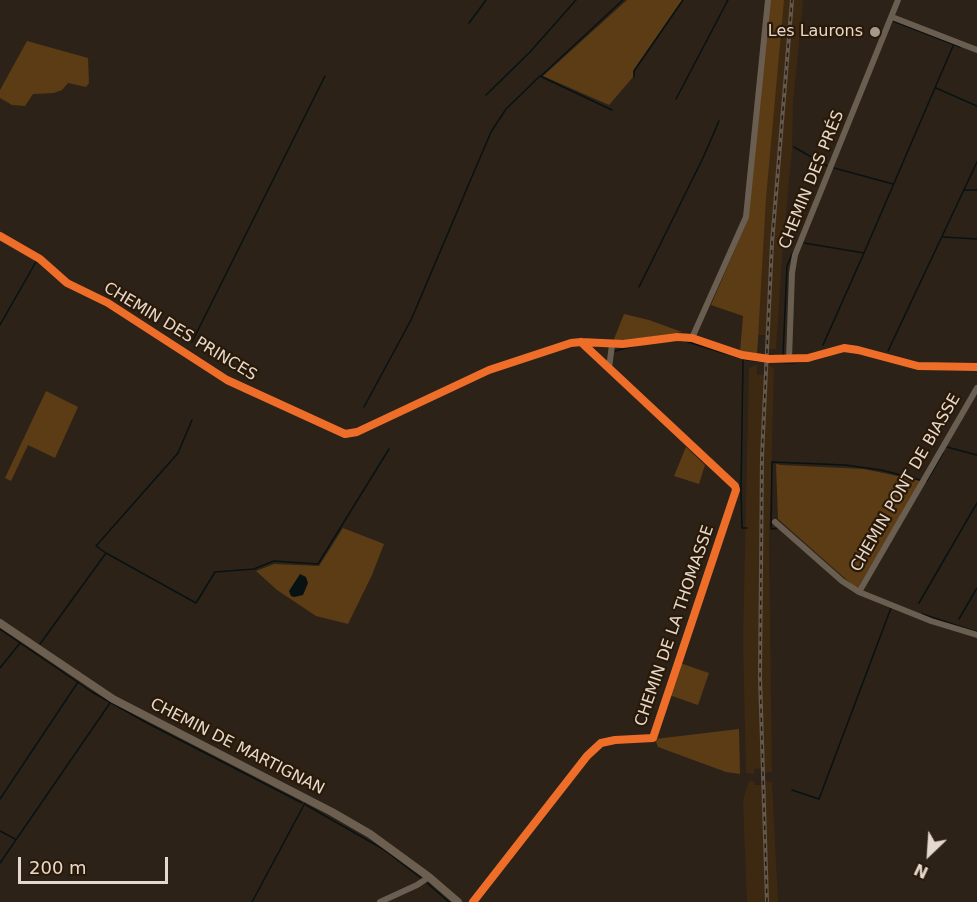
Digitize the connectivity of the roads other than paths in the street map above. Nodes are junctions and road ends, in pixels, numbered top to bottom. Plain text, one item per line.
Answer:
1 (768, 0) edge
2 (898, 0) edge
3 (892, 17) junction
4 (977, 50) edge
5 (0, 236) edge
6 (692, 338) junction
7 (581, 342) junction
8 (612, 345) junction
9 (789, 359) junction
10 (977, 367) edge
11 (609, 368) junction
12 (977, 388) edge
13 (774, 522) dead end
14 (859, 592) junction
15 (0, 623) edge
16 (977, 635) edge
17 (429, 877) junction
18 (380, 902) edge
19 (458, 902) edge
20 (473, 902) edge

1 - 6 street
2 - 3 street, CHEMIN DES PRÉS
3 - 4 street
3 - 9 street, CHEMIN DES PRÉS
5 - 7 street, CHEMIN DES PRINCES
6 - 8 street, CHEMIN DES PRINCES
6 - 9 street, CHEMIN DES PRINCES
7 - 8 street, CHEMIN DES PRINCES
7 - 11 street
8 - 11 street
9 - 10 street, CHEMIN DES PRINCES
11 - 20 street, CHEMIN DE LA THOMASSE
12 - 14 street, CHEMIN PONT DE BIASSE
13 - 14 street
14 - 16 street
15 - 17 main road, CHEMIN DE MARTIGNAN
17 - 18 street
17 - 19 main road, CHEMIN DE MARTIGNAN

